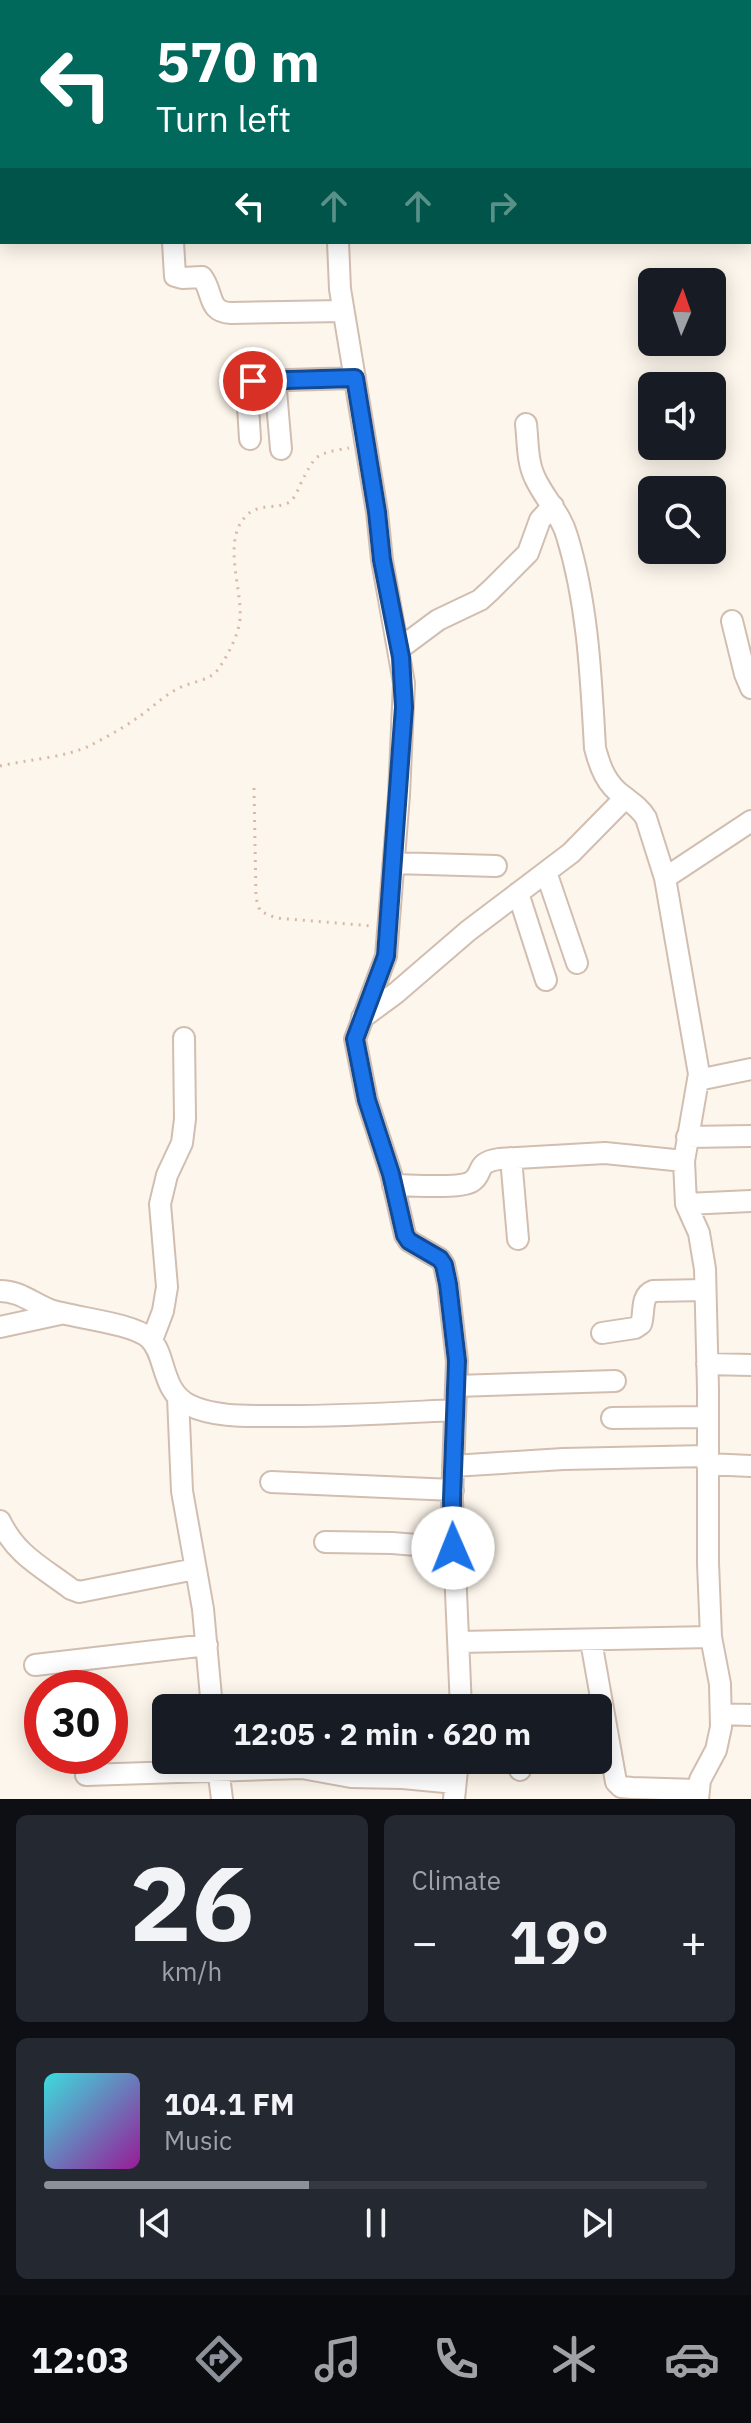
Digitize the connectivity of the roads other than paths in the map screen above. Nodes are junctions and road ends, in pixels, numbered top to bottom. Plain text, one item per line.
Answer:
1 (173, 244) edge
2 (338, 244) edge
3 (343, 311) junction
4 (355, 378) junction
5 (275, 379) junction
6 (526, 424) dead end
7 (250, 439) dead end
8 (281, 449) dead end
9 (553, 506) junction
10 (732, 621) dead end
11 (399, 649) junction
12 (751, 688) edge
13 (625, 798) junction
14 (751, 821) edge
15 (394, 863) junction
16 (496, 866) dead end
17 (546, 872) junction
18 (665, 878) junction
19 (518, 893) junction
20 (577, 963) dead end
21 (546, 980) dead end
22 (362, 1018) junction
23 (184, 1038) dead end
24 (751, 1069) edge
25 (698, 1080) junction
26 (751, 1136) edge
27 (687, 1137) junction
28 (511, 1158) junction
29 (684, 1161) junction
30 (393, 1185) junction
31 (751, 1201) edge
32 (686, 1204) junction
33 (518, 1239) dead end
34 (705, 1290) junction
35 (0, 1291) edge
36 (64, 1313) junction
37 (0, 1327) edge
38 (602, 1333) dead end
39 (152, 1340) junction
40 (707, 1364) junction
41 (751, 1365) edge
42 (615, 1381) dead end
43 (456, 1386) junction
44 (178, 1397) junction
45 (455, 1410) junction
46 (707, 1417) junction
47 (612, 1418) dead end
48 (708, 1460) junction
49 (453, 1466) junction
50 (751, 1466) edge
51 (271, 1482) dead end
52 (453, 1490) junction
53 (0, 1521) edge
54 (325, 1542) dead end
55 (453, 1548) junction
56 (195, 1569) junction
57 (711, 1637) junction
58 (591, 1641) junction
59 (459, 1642) junction
60 (207, 1645) junction
61 (35, 1665) dead end
62 (211, 1694) edge
63 (461, 1694) edge
64 (597, 1694) edge
65 (721, 1714) junction
66 (751, 1715) edge
67 (612, 1768) edge
68 (152, 1770) edge
69 (219, 1774) edge
70 (340, 1774) edge
71 (86, 1775) dead end
72 (371, 1777) junction
73 (454, 1791) edge
74 (698, 1795) edge
75 (222, 1799) edge
76 (372, 1799) edge

1 - 3 street
2 - 3 street
3 - 4 street
4 - 5 street
4 - 11 street
5 - 7 street
5 - 8 street
6 - 9 street
9 - 11 street
9 - 13 street
10 - 12 street
11 - 15 street
13 - 17 street
13 - 18 street
14 - 18 street
15 - 16 street
15 - 22 street
17 - 19 street
17 - 20 street
18 - 25 street
19 - 21 street
19 - 22 street
22 - 30 street
23 - 39 street
24 - 25 street
25 - 27 street
26 - 27 street
27 - 29 street
28 - 29 street
28 - 30 street
28 - 33 street
29 - 32 street
30 - 43 street
31 - 32 street
32 - 34 street
34 - 38 street
34 - 40 street
35 - 36 street
36 - 37 street
36 - 39 street
39 - 44 street
40 - 41 street
40 - 46 street
42 - 43 street
43 - 45 street
44 - 45 street
44 - 56 street
45 - 49 street
46 - 47 street
46 - 48 street
48 - 49 street
48 - 50 street
48 - 57 street
49 - 52 street
51 - 52 street
52 - 55 street
53 - 56 street
54 - 55 street
55 - 59 street
56 - 60 street
57 - 58 street
57 - 65 street
58 - 59 street
58 - 64 street
59 - 63 street
60 - 61 street
60 - 62 street
65 - 66 street
65 - 74 street
67 - 74 street
68 - 71 street
69 - 75 street
70 - 72 street
72 - 73 street
72 - 76 street

